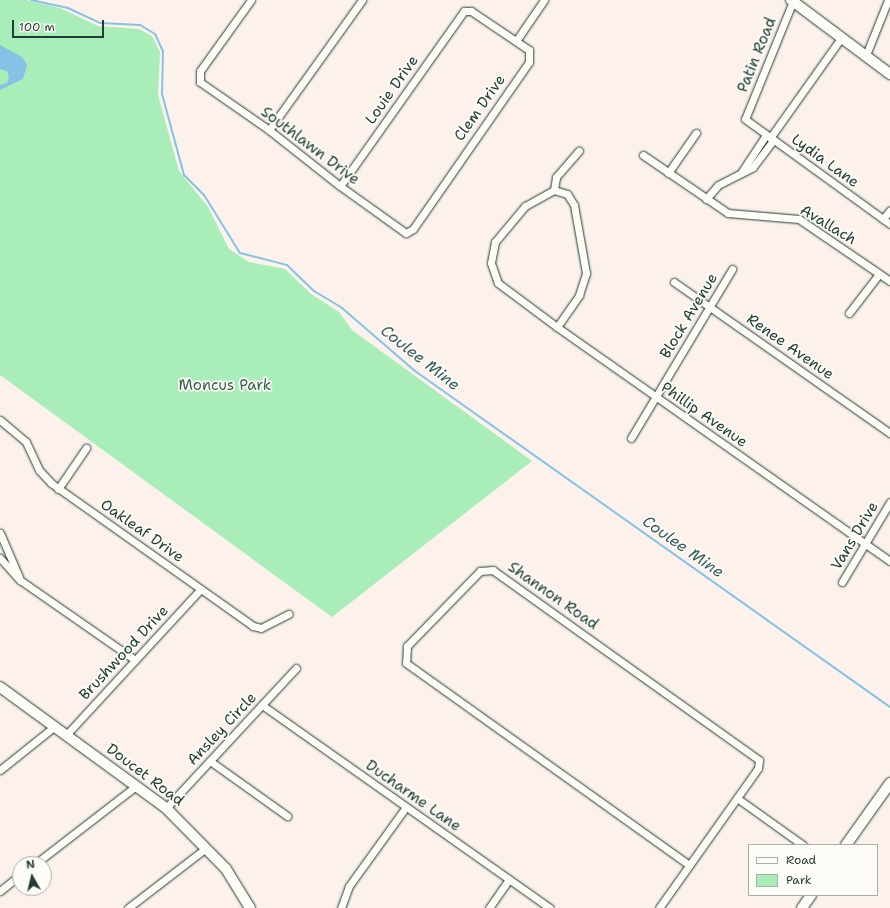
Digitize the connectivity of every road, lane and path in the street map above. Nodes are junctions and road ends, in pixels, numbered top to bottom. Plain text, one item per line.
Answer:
1 (251, 0) edge
2 (362, 0) edge
3 (544, 0) edge
4 (792, 0) edge
5 (888, 0) edge
6 (841, 38) junction
7 (516, 41) junction
8 (866, 55) junction
9 (890, 74) edge
10 (745, 118) joint
11 (269, 130) junction
12 (696, 133) dead end
13 (769, 138) junction
14 (579, 151) dead end
15 (643, 155) dead end
16 (668, 173) junction
17 (340, 186) junction
18 (554, 190) junction
19 (706, 199) junction
20 (890, 210) edge
21 (883, 219) junction
22 (890, 224) edge
23 (408, 232) joint
24 (732, 269) dead end
25 (879, 274) junction
26 (674, 282) dead end
27 (890, 282) edge
28 (710, 306) junction
29 (849, 313) dead end
30 (557, 327) junction
31 (656, 397) junction
32 (0, 420) edge
33 (890, 433) edge
34 (631, 438) dead end
35 (86, 448) dead end
36 (58, 489) junction
37 (890, 502) edge
38 (0, 533) edge
39 (865, 544) junction
40 (0, 558) edge
41 (890, 561) edge
42 (20, 580) junction
43 (842, 582) dead end
44 (201, 589) junction
45 (289, 614) dead end
46 (136, 660) junction
47 (296, 668) dead end
48 (0, 687) edge
49 (262, 705) junction
50 (55, 726) junction
51 (67, 734) junction
52 (210, 761) junction
53 (0, 770) edge
54 (890, 783) edge
55 (136, 786) junction
56 (737, 798) junction
57 (406, 807) junction
58 (166, 808) junction
59 (287, 816) dead end
60 (802, 844) edge
61 (847, 844) edge
62 (206, 848) junction
63 (45, 856) edge
64 (689, 865) junction
65 (509, 879) junction
66 (12, 881) edge
67 (0, 891) edge
68 (810, 896) edge
69 (128, 908) edge
70 (250, 908) edge
71 (341, 908) edge
72 (488, 908) edge
73 (550, 908) edge
74 (659, 908) edge
75 (802, 908) edge

1 - 11 street, Southlawn Drive
2 - 11 street
3 - 7 street
4 - 6 street
4 - 10 street, Patin Road
5 - 8 street
6 - 8 street
6 - 13 street
7 - 17 street, Louie Drive
7 - 23 street, Clem Drive
8 - 9 street
10 - 13 street, Lydia Lane
11 - 17 street, Southlawn Drive
12 - 16 street
13 - 19 street
13 - 21 street, Lydia Lane
14 - 18 street
15 - 16 street, Avallach
16 - 19 street, Avallach
17 - 23 street, Southlawn Drive
18 - 30 street
18 - 30 street, Phillip Avenue
19 - 25 street, Avallach
20 - 21 street
21 - 22 street, Lydia Lane
24 - 28 street, Block Avenue
25 - 27 street, Avallach
25 - 29 street
26 - 28 street, Renee Avenue
28 - 31 street, Block Avenue
28 - 33 street, Renee Avenue
30 - 31 street, Phillip Avenue
31 - 34 street, Block Avenue
31 - 39 street, Phillip Avenue
32 - 36 street, Oakleaf Drive
35 - 36 street
36 - 44 street, Oakleaf Drive
37 - 39 street, Vans Drive
38 - 42 street
39 - 41 street, Phillip Avenue
39 - 43 street, Vans Drive
40 - 42 street
42 - 46 street
44 - 45 street, Oakleaf Drive
44 - 46 street, Brushwood Drive
46 - 51 street, Brushwood Drive
47 - 49 street, Ansley Circle
48 - 50 street, Doucet Road
49 - 52 street, Ansley Circle
49 - 57 street, Ducharme Lane
50 - 51 street, Doucet Road
50 - 53 street
51 - 55 street, Doucet Road
52 - 58 street, Ansley Circle
52 - 59 street
54 - 61 street
55 - 58 street, Doucet Road
55 - 63 street
56 - 60 street
56 - 64 street, Shannon Road
56 - 64 street, Shannon Road
57 - 65 street, Ducharme Lane
57 - 71 street
58 - 62 street, Doucet Road
62 - 69 street
62 - 70 street, Doucet Road
64 - 74 street, Shannon Road
65 - 72 street
65 - 73 street, Ducharme Lane
66 - 67 street
68 - 75 street

